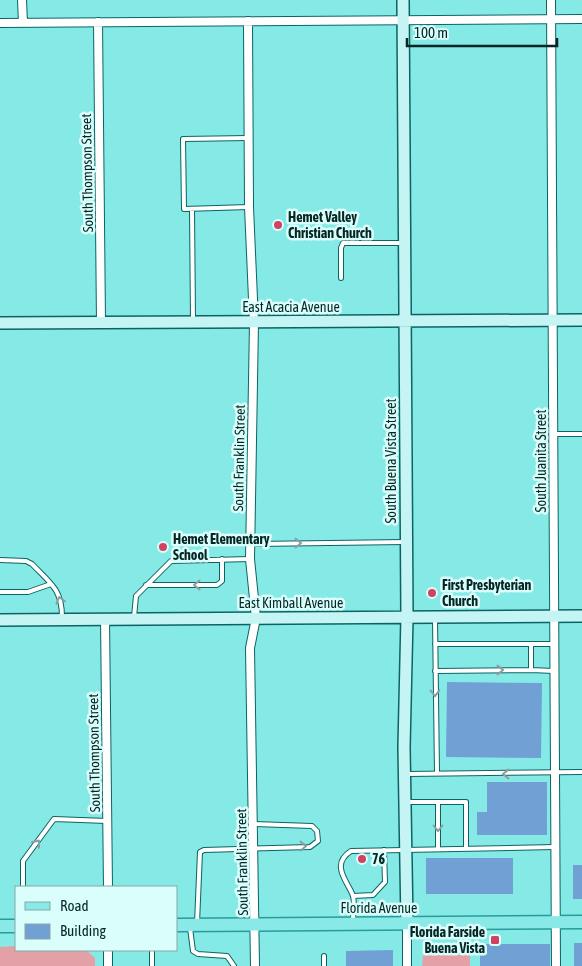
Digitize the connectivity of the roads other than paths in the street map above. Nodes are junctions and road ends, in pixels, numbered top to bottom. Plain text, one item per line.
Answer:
1 (22, 0) edge
2 (403, 0) edge
3 (551, 0) edge
4 (551, 19) junction
5 (582, 19) edge
6 (403, 20) junction
7 (248, 21) junction
8 (98, 22) junction
9 (0, 23) edge
10 (23, 23) junction
11 (249, 138) junction
12 (249, 207) junction
13 (192, 209) junction
14 (404, 243) junction
15 (341, 278) dead end
16 (553, 320) junction
17 (582, 320) edge
18 (405, 321) junction
19 (193, 322) junction
20 (254, 322) junction
21 (0, 323) edge
22 (101, 323) junction
23 (553, 434) junction
24 (582, 434) edge
25 (406, 542) junction
26 (250, 544) junction
27 (222, 559) junction
28 (250, 559) junction
29 (0, 560) edge
30 (51, 584) junction
31 (146, 585) junction
32 (0, 592) edge
33 (554, 616) junction
34 (582, 616) edge
35 (407, 617) junction
36 (436, 617) junction
37 (256, 618) junction
38 (62, 619) junction
39 (105, 619) junction
40 (134, 619) junction
41 (0, 620) edge
42 (435, 644) junction
43 (531, 644) junction
44 (554, 644) junction
45 (531, 670) junction
46 (435, 671) junction
47 (554, 671) junction
48 (582, 772) edge
49 (437, 773) junction
50 (405, 774) junction
51 (555, 774) junction
52 (405, 802) junction
53 (438, 802) junction
54 (107, 821) junction
55 (253, 824) junction
56 (254, 847) junction
57 (555, 847) junction
58 (466, 848) junction
59 (406, 849) junction
60 (438, 849) junction
61 (384, 850) junction
62 (23, 886) edge
63 (108, 886) edge
64 (353, 896) junction
65 (556, 922) junction
66 (582, 922) edge
67 (353, 923) junction
68 (407, 923) junction
69 (193, 924) junction
70 (255, 924) junction
71 (178, 925) edge
72 (0, 926) edge
73 (15, 926) edge
74 (108, 951) edge
75 (152, 951) edge
76 (324, 956) dead end
77 (108, 966) edge
78 (152, 966) edge
79 (234, 966) edge
80 (255, 966) edge
81 (324, 966) edge
82 (407, 966) edge
83 (556, 966) edge

1 - 10 street
2 - 6 street, South Buena Vista Street
3 - 4 street, South Juanita Street
4 - 5 street
4 - 6 street
4 - 16 street, South Juanita Street
6 - 7 street
6 - 14 street, South Buena Vista Street
7 - 8 street
7 - 11 street, South Franklin Street
8 - 10 street
8 - 22 street, South Thompson Street
9 - 10 street
11 - 12 street, South Franklin Street
11 - 13 lane
12 - 13 lane
12 - 20 street, South Franklin Street
13 - 19 lane
14 - 15 lane
14 - 18 street, South Buena Vista Street
16 - 17 street, East Acacia Avenue
16 - 18 street, East Acacia Avenue
16 - 23 street, South Juanita Street
18 - 20 street, East Acacia Avenue
18 - 25 street, South Buena Vista Street
19 - 20 street, East Acacia Avenue
19 - 22 street, East Acacia Avenue
20 - 26 street, South Franklin Street
21 - 22 street, East Acacia Avenue
23 - 24 lane
23 - 33 street, South Juanita Street
26 -> 25 lane
25 - 35 street, South Buena Vista Street
26 - 28 street, South Franklin Street
27 - 28 lane
27 - 31 lane
27 -> 31 lane
28 - 37 street, South Franklin Street
29 - 30 lane
30 - 32 lane
38 -> 30 lane
31 - 40 lane
33 - 34 street, East Kimball Avenue
33 - 36 street, East Kimball Avenue
33 - 44 street, South Juanita Street
35 - 36 street, East Kimball Avenue
35 - 37 street, East Kimball Avenue
35 - 50 street, South Buena Vista Street
36 - 42 lane
37 - 40 street, East Kimball Avenue
37 - 55 street, South Franklin Street
38 - 39 street, East Kimball Avenue
38 - 41 street, East Kimball Avenue
39 - 40 street, East Kimball Avenue
39 - 54 street, South Thompson Street
42 - 43 lane
42 - 46 lane
43 - 44 lane
43 - 45 lane
44 - 47 street, South Juanita Street
46 -> 45 lane
45 - 47 lane
46 -> 49 lane
47 - 51 street, South Juanita Street
48 - 51 lane
49 - 50 lane
51 -> 49 lane
50 - 52 street, South Buena Vista Street
51 - 57 street, South Juanita Street
52 - 53 lane
52 - 59 street, South Buena Vista Street
53 - 58 lane
53 -> 60 lane
62 -> 54 lane
54 - 63 street, South Thompson Street
55 - 56 street, South Franklin Street
56 -> 55 lane
56 - 69 lane
56 - 70 street, South Franklin Street
57 - 58 lane
57 - 65 street, South Juanita Street
58 - 60 lane
59 - 60 lane
59 - 61 lane
59 - 68 street, South Buena Vista Street
61 - 64 lane
61 - 64 lane
64 - 67 lane
65 - 66 main road, Florida Avenue
65 - 68 main road, Florida Avenue
65 - 83 street, South Juanita Street
67 - 68 main road, Florida Avenue
67 - 70 main road, Florida Avenue
68 - 82 street
69 - 70 main road, Florida Avenue
69 - 71 main road, Florida Avenue
69 - 79 lane
70 - 80 street, South Franklin Street
72 - 73 main road
74 - 77 street
75 - 78 lane
76 - 81 lane

